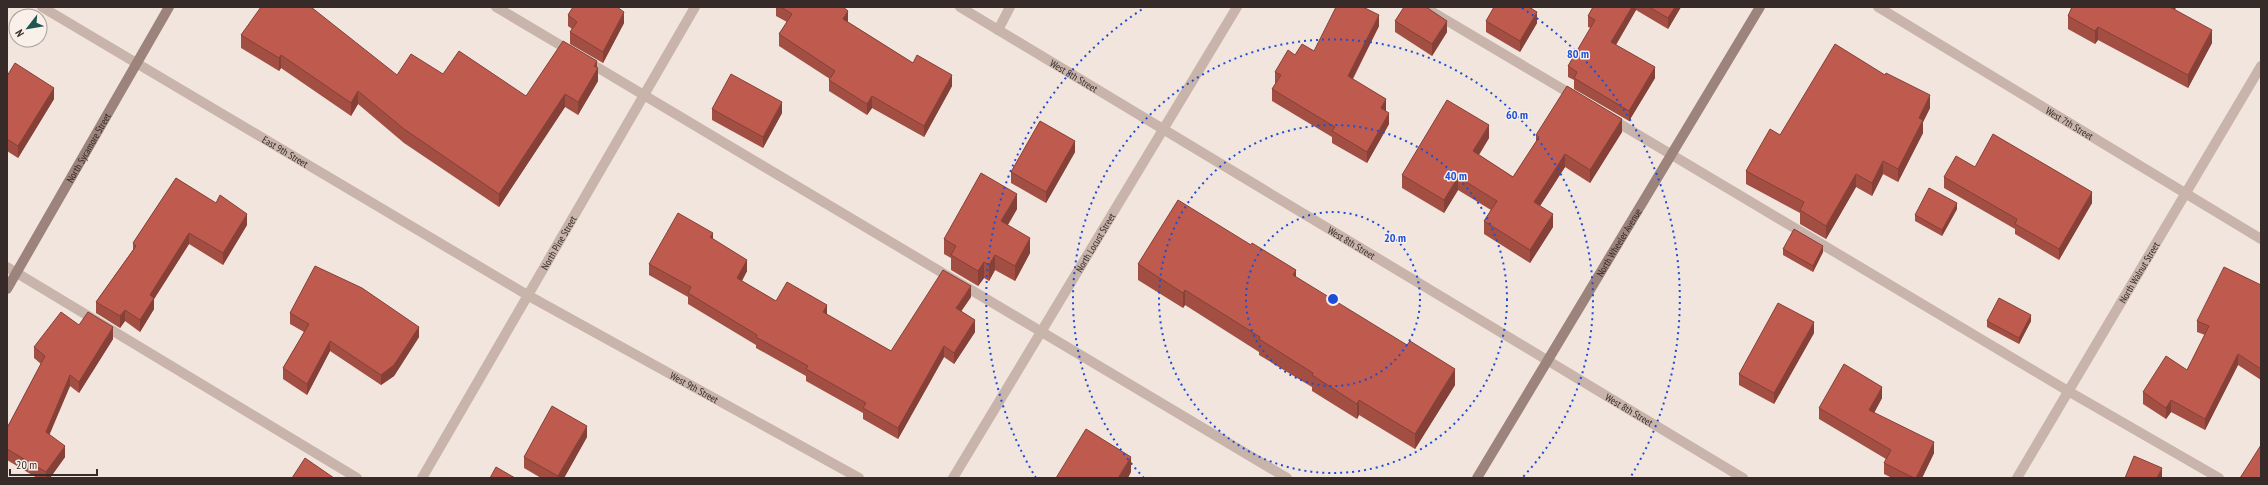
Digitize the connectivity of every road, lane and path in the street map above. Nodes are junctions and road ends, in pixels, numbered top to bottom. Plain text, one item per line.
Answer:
1 (42, 7) edge
2 (169, 7) edge
3 (496, 7) edge
4 (695, 7) edge
5 (960, 7) edge
6 (1010, 7) edge
7 (1237, 7) edge
8 (1424, 7) edge
9 (1760, 7) edge
10 (1878, 7) edge
11 (998, 30) junction
12 (137, 62) junction
13 (2261, 66) edge
14 (644, 95) junction
15 (1582, 101) edge
16 (1602, 113) edge
17 (1163, 129) junction
18 (1671, 154) junction
19 (2185, 195) junction
20 (2261, 239) edge
21 (7, 267) edge
22 (16, 272) junction
23 (7, 289) edge
24 (529, 296) junction
25 (1040, 331) junction
26 (1546, 360) junction
27 (2068, 391) junction
28 (357, 478) edge
29 (422, 478) edge
30 (859, 478) edge
31 (953, 478) edge
32 (1287, 478) edge
33 (1477, 478) edge
34 (1743, 478) edge
35 (2017, 478) edge
36 (2219, 478) edge

1 - 12 street, East 9th Street
2 - 12 street, North Sycamore Street
3 - 14 street
4 - 14 street, North Pine Street
5 - 11 street, West 8th Street
6 - 11 street
7 - 17 street, North Locust Street
8 - 15 street
9 - 18 street, North Wheeler Avenue
10 - 19 street, West 7th Street
11 - 17 street, West 8th Street
12 - 22 street, North Sycamore Street
12 - 24 street, East 9th Street
13 - 19 street, North Walnut Street
14 - 24 street, North Pine Street
14 - 25 street
16 - 18 street
17 - 25 street, North Locust Street
17 - 26 street, West 8th Street
18 - 26 street, North Wheeler Avenue
18 - 27 street
19 - 20 street, West 7th Street
19 - 27 street, North Walnut Street
21 - 22 street
22 - 23 street, North Sycamore Street
22 - 28 street
24 - 29 street, North Pine Street
24 - 30 street, West 9th Street
25 - 31 street, North Locust Street
25 - 32 street
26 - 33 street, North Wheeler Avenue
26 - 34 street, West 8th Street
27 - 35 street, North Walnut Street
27 - 36 street

